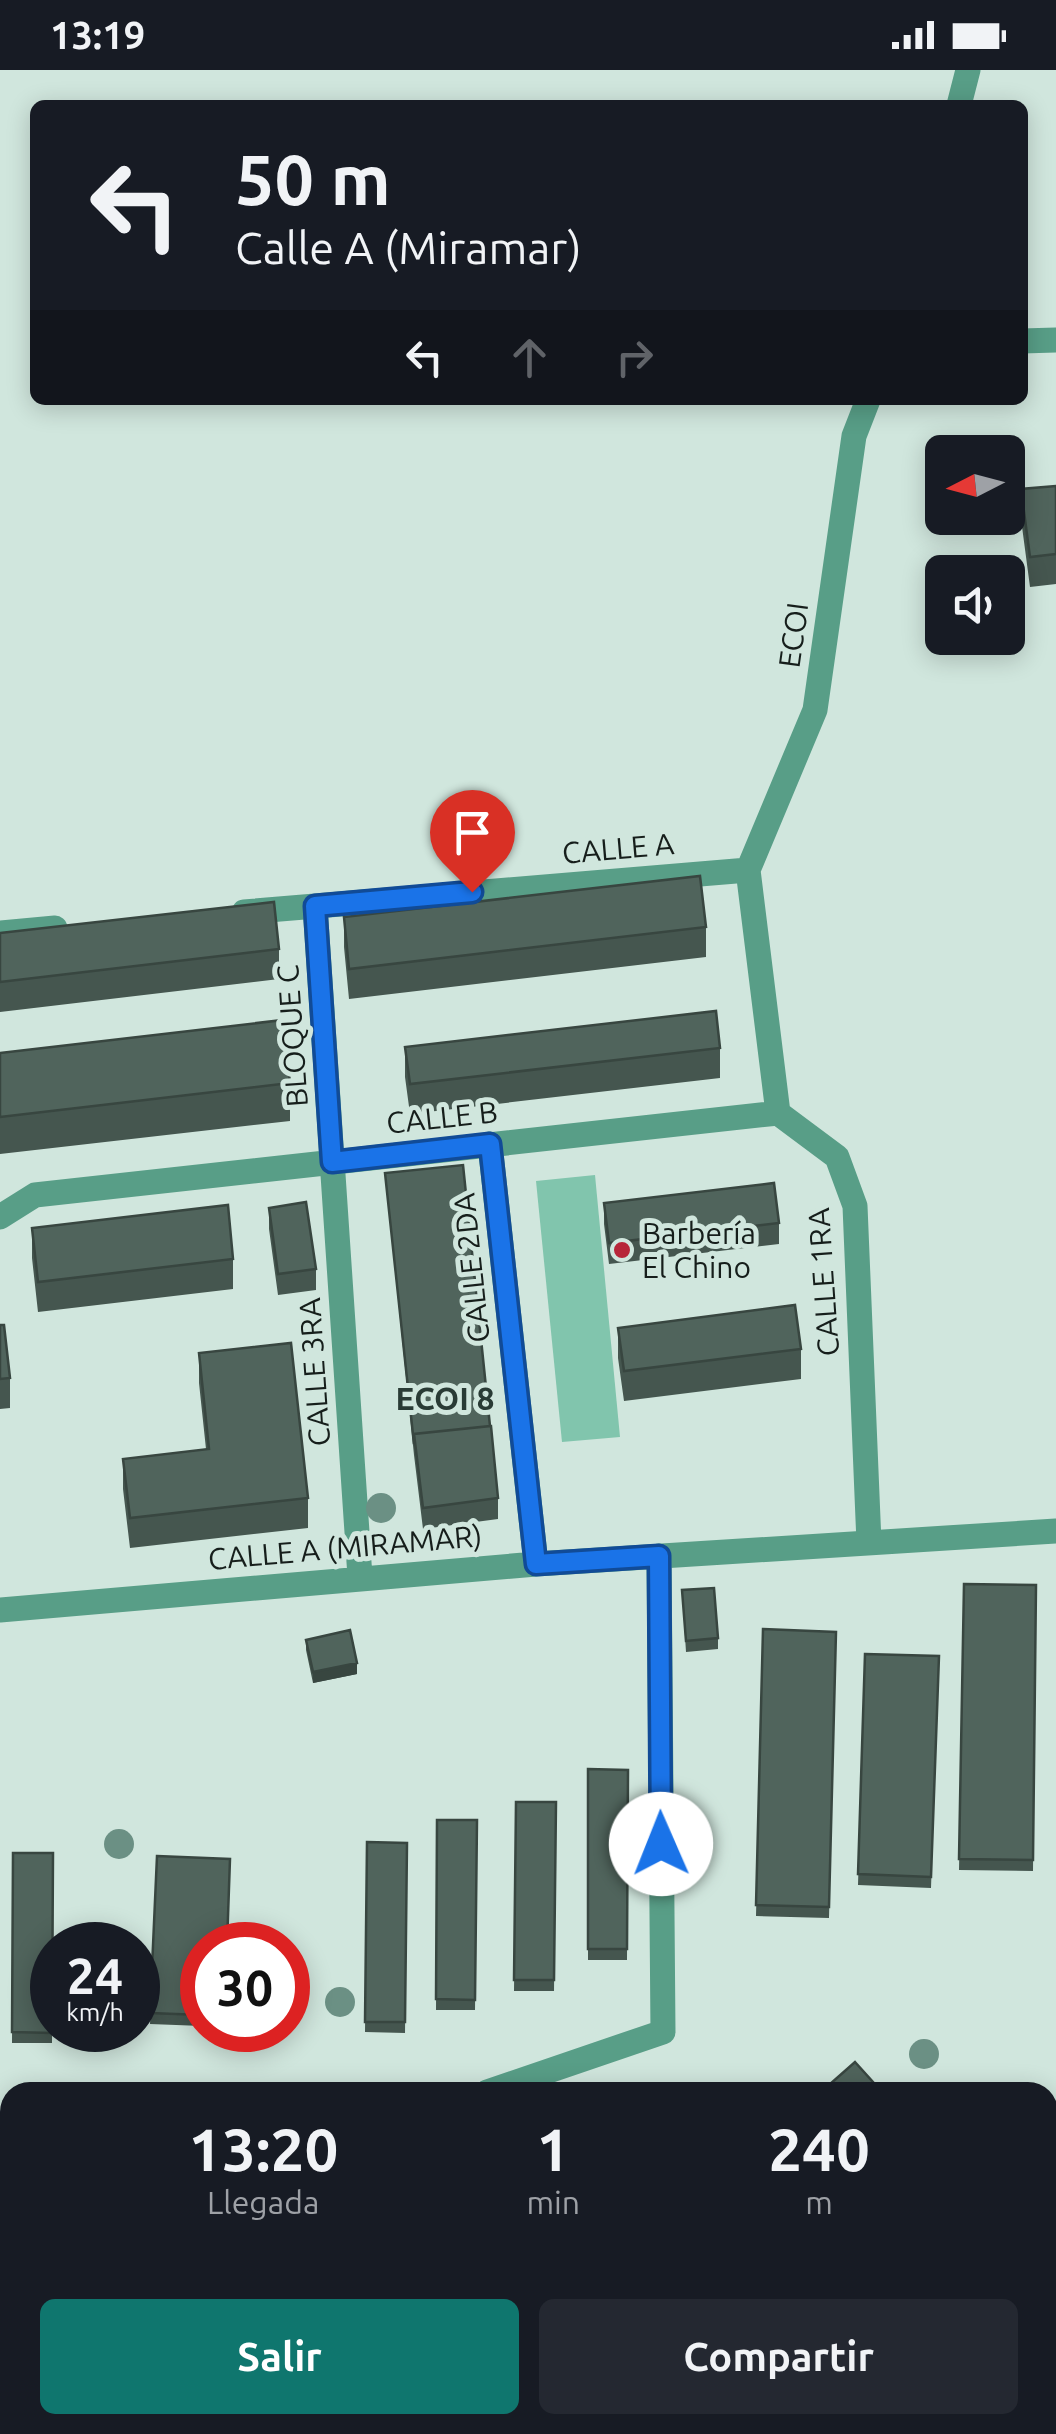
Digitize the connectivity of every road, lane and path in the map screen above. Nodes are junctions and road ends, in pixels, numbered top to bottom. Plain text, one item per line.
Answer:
1 (968, 70) edge
2 (960, 100) edge
3 (1028, 340) edge
4 (1056, 340) edge
5 (866, 405) edge
6 (748, 870) junction
7 (315, 906) junction
8 (217, 914) edge
9 (79, 926) edge
10 (0, 933) edge
11 (778, 1114) junction
12 (490, 1144) junction
13 (332, 1162) junction
14 (0, 1217) edge
15 (1056, 1530) edge
16 (869, 1543) junction
17 (659, 1556) junction
18 (536, 1564) junction
19 (360, 1578) junction
20 (0, 1610) edge
21 (516, 2082) edge

1 - 2 street
3 - 4 street
5 - 6 street, ECOI
6 - 7 street, CALLE A
6 - 11 street
7 - 8 street, CALLE A
7 - 13 street, BLOQUE C
9 - 10 street
11 - 12 street, CALLE B
11 - 16 street, CALLE 1RA
12 - 13 street, CALLE B
12 - 18 street, CALLE 2DA
13 - 14 street, CALLE B
13 - 19 street, CALLE 3RA
15 - 16 street, CALLE A (MIRAMAR)
16 - 17 street, CALLE A (MIRAMAR)
17 - 18 street, CALLE A (MIRAMAR)
17 - 21 street
18 - 19 street, CALLE A (MIRAMAR)
19 - 20 street, CALLE A (MIRAMAR)

